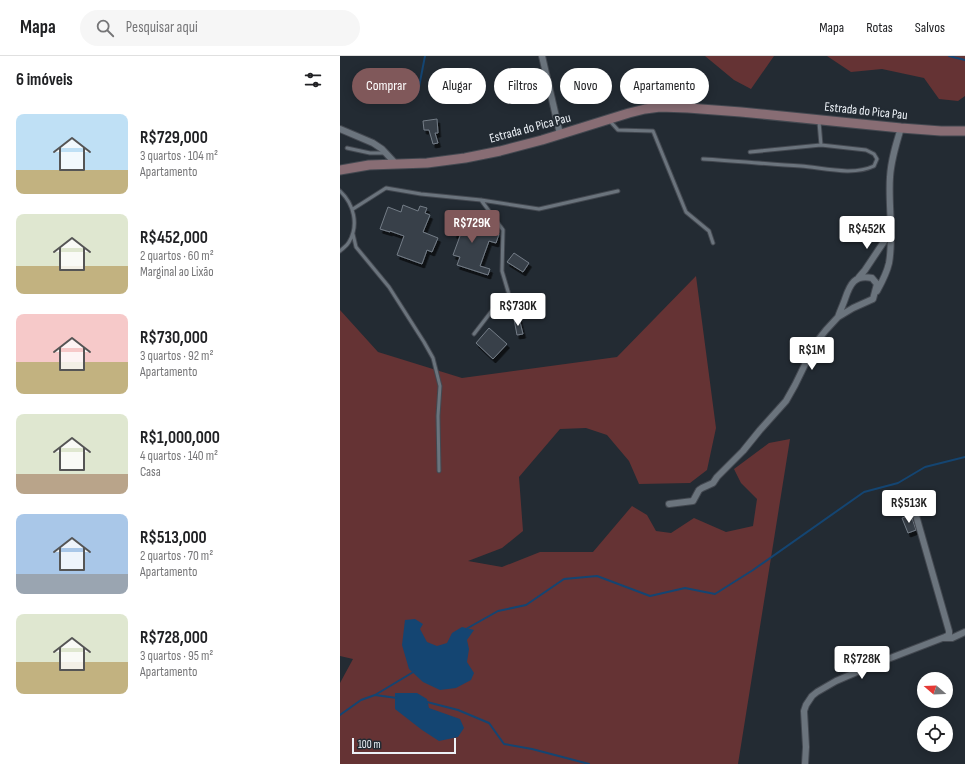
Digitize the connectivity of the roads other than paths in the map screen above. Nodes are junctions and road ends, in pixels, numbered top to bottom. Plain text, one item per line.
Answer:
1 (542, 56) edge
2 (608, 119) junction
3 (819, 120) junction
4 (901, 128) junction
5 (340, 129) edge
6 (965, 131) edge
7 (560, 134) junction
8 (821, 145) junction
9 (347, 148) dead end
10 (750, 152) dead end
11 (386, 153) junction
12 (703, 159) dead end
13 (396, 164) junction
14 (340, 170) edge
15 (340, 191) edge
16 (618, 191) dead end
17 (481, 200) junction
18 (353, 209) junction
19 (891, 231) junction
20 (353, 234) junction
21 (713, 243) dead end
22 (340, 251) edge
23 (858, 279) junction
24 (873, 299) junction
25 (511, 302) junction
26 (515, 315) dead end
27 (838, 317) junction
28 (474, 334) dead end
29 (439, 471) dead end
30 (669, 504) dead end
31 (914, 512) dead end
32 (965, 632) edge
33 (943, 638) junction
34 (805, 764) edge

1 - 7 street
2 - 3 main road, Estrada do Pica Pau
2 - 7 main road, Estrada do Pica Pau
2 - 21 lane
3 - 4 main road, Estrada do Pica Pau
3 - 8 lane
4 - 6 main road, Estrada do Pica Pau
4 - 19 street
5 - 11 street
7 - 13 main road, Estrada do Pica Pau
8 - 10 lane
8 - 12 lane
9 - 11 lane
11 - 13 street
13 - 14 main road, Estrada do Pica Pau
15 - 18 lane
16 - 17 lane
17 - 18 lane
17 - 25 lane
18 - 20 lane
19 - 23 street
19 - 24 street
20 - 22 lane
20 - 29 lane
23 - 24 street
23 - 27 street
24 - 27 street
25 - 26 lane
25 - 28 lane
27 - 30 street
31 - 33 street
32 - 33 street
33 - 34 street

